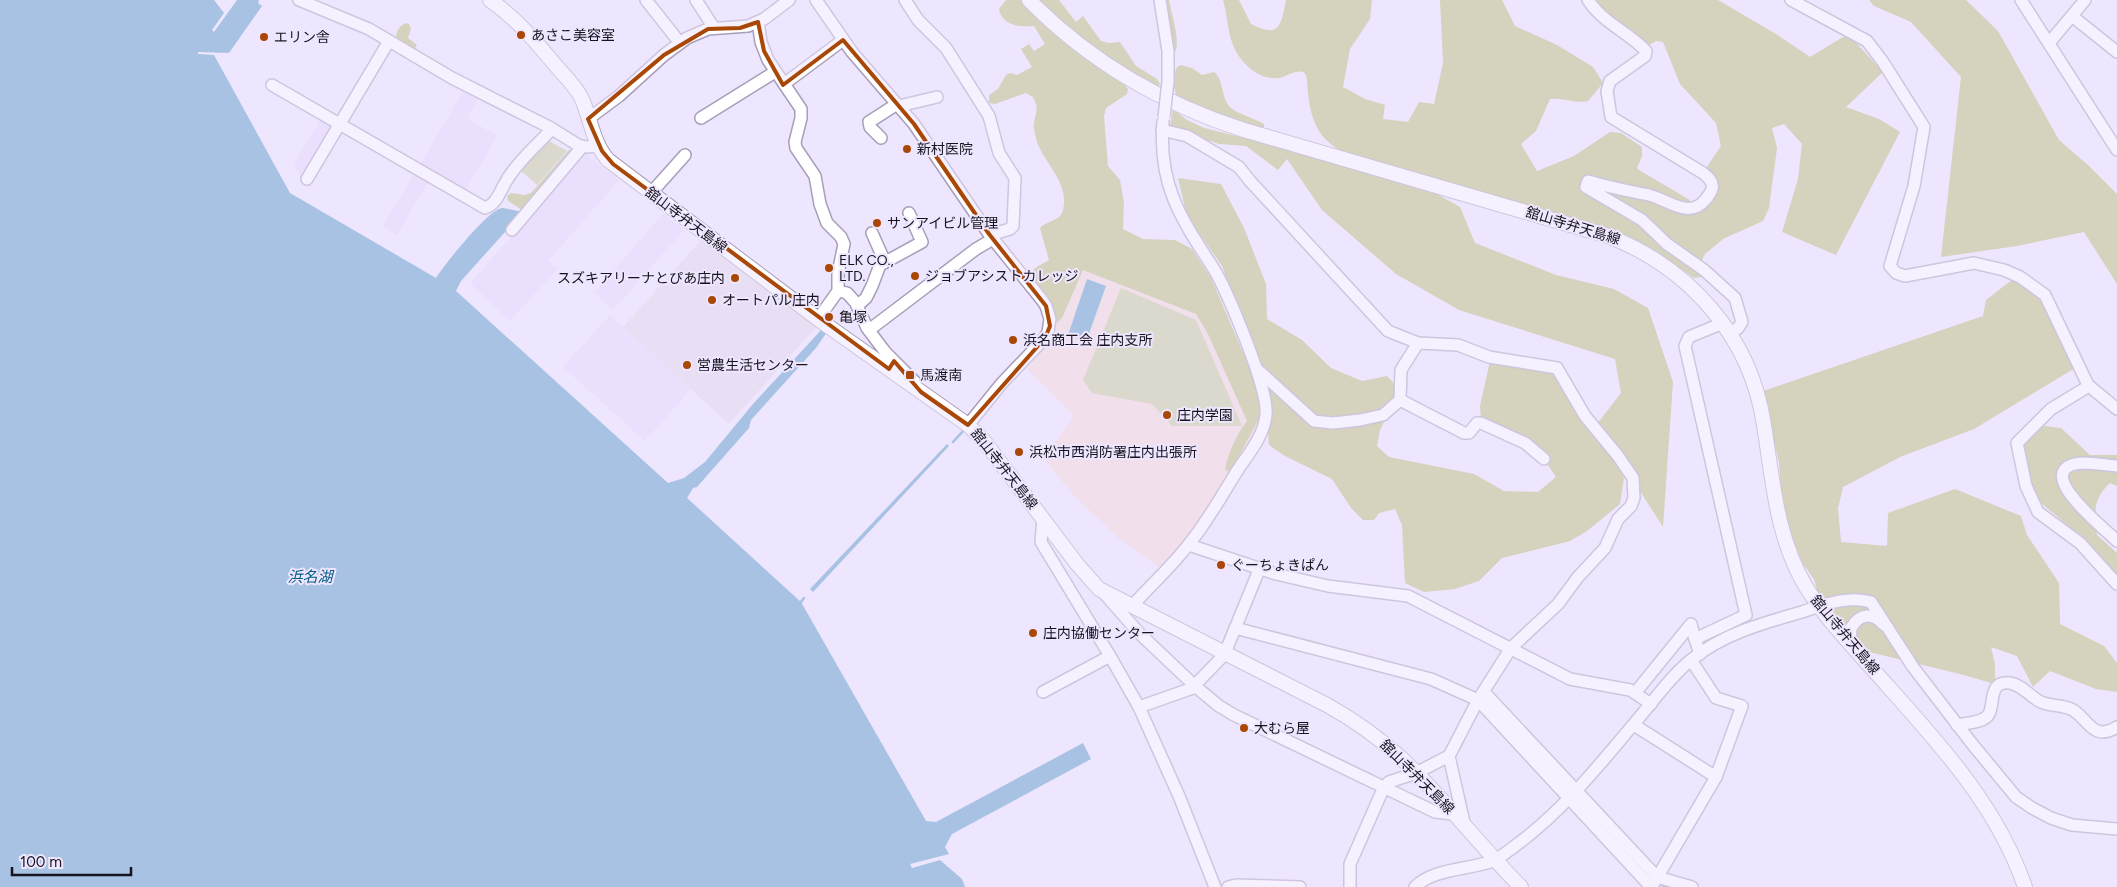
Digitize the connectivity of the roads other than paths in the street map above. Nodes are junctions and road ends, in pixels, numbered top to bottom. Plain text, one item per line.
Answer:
1 (299, 0) edge
2 (490, 0) edge
3 (646, 0) edge
4 (696, 0) edge
5 (789, 0) edge
6 (816, 0) edge
7 (905, 0) edge
8 (1029, 0) edge
9 (1160, 0) edge
10 (1588, 0) edge
11 (1790, 0) edge
12 (2021, 0) edge
13 (2085, 0) edge
14 (2072, 16) junction
15 (758, 22) junction
16 (714, 28) junction
17 (843, 40) junction
18 (389, 41) junction
19 (680, 43) junction
20 (2049, 43) junction
21 (2117, 52) edge
22 (775, 72) junction
23 (784, 84) junction
24 (272, 85) dead end
25 (937, 97) dead end
26 (898, 105) junction
27 (701, 118) dead end
28 (588, 119) junction
29 (340, 125) junction
30 (552, 129) junction
31 (1162, 130) junction
32 (880, 138) dead end
33 (599, 146) junction
34 (582, 147) junction
35 (2117, 150) edge
36 (685, 155) dead end
37 (307, 179) dead end
38 (651, 194) junction
39 (909, 213) dead end
40 (512, 230) dead end
41 (872, 233) dead end
42 (991, 237) junction
43 (885, 262) junction
44 (838, 291) junction
45 (858, 306) junction
46 (818, 319) junction
47 (1726, 328) junction
48 (869, 330) junction
49 (1418, 343) junction
50 (891, 365) junction
51 (1256, 369) junction
52 (2089, 386) junction
53 (1400, 400) junction
54 (2117, 409) edge
55 (968, 425) junction
56 (1544, 459) dead end
57 (2117, 466) edge
58 (1043, 519) junction
59 (2117, 541) edge
60 (1189, 545) junction
61 (1259, 570) junction
62 (2117, 584) edge
63 (1099, 589) junction
64 (1132, 606) junction
65 (1819, 606) junction
66 (1235, 628) junction
67 (1895, 638) junction
68 (1695, 639) junction
69 (1850, 643) junction
70 (1511, 648) junction
71 (1225, 653) junction
72 (1110, 656) junction
73 (1695, 657) junction
74 (1195, 686) junction
75 (1043, 692) dead end
76 (1635, 693) junction
77 (1481, 696) junction
78 (1651, 704) junction
79 (1139, 707) junction
80 (1634, 725) junction
81 (1957, 725) junction
82 (2117, 727) edge
83 (1449, 756) junction
84 (1416, 773) junction
85 (1716, 777) junction
86 (1384, 787) junction
87 (1573, 795) junction
88 (1453, 814) junction
89 (1466, 828) junction
90 (2117, 829) edge
91 (1495, 860) junction
92 (1653, 884) edge
93 (1215, 887) edge
94 (1228, 887) edge
95 (1300, 887) edge
96 (1350, 887) edge
97 (1415, 887) edge
98 (1521, 887) edge
99 (1692, 887) edge
100 (2025, 887) edge

1 - 18 street
2 - 28 main road, 舘山寺弁天島線
3 - 19 street
4 - 16 street
5 - 15 street
6 - 17 street
7 - 42 street
8 - 47 main road, 舘山寺弁天島線
9 - 31 street, bridge
10 - 47 street
11 - 52 street
12 - 20 street
13 - 14 street
14 - 20 street
14 - 21 street
15 - 16 street
15 - 22 street
16 - 19 street
17 - 23 street
17 - 26 street
18 - 29 street
18 - 30 street
19 - 28 street
20 - 35 street
22 - 23 street
22 - 27 street
23 - 44 street
24 - 29 street
25 - 26 street
26 - 32 street
26 - 42 street
28 - 33 main road, 舘山寺弁天島線
29 - 30 street
29 - 37 street
30 - 34 street
31 - 49 street
31 - 51 street
33 - 34 street
33 - 38 main road, 舘山寺弁天島線
34 - 40 street
36 - 38 street
38 - 46 main road, 舘山寺弁天島線
39 - 43 street
41 - 43 street
42 - 48 street
42 - 55 street
43 - 45 street
44 - 45 street
44 - 46 street
45 - 48 street
46 - 50 main road, 舘山寺弁天島線
47 - 65 main road, 舘山寺弁天島線
47 - 68 street
48 - 50 street
49 - 53 street
49 - 70 street
50 - 55 main road, 舘山寺弁天島線
51 - 53 street
51 - 60 street
52 - 54 street
52 - 62 street
53 - 56 street
55 - 58 main road, 舘山寺弁天島線
57 - 59 street
58 - 63 main road, 舘山寺弁天島線
58 - 72 street
60 - 61 street
60 - 64 street
61 - 66 street
61 - 70 street
63 - 64 main road, 舘山寺弁天島線
63 - 74 street
64 - 71 main road, 舘山寺弁天島線
65 - 67 street
65 - 69 main road, 舘山寺弁天島線
65 - 73 street
66 - 71 street
66 - 77 street
67 - 69 street
67 - 81 street
68 - 73 street
68 - 76 street
69 - 100 main road, 舘山寺弁天島線
70 - 76 street
70 - 77 street
71 - 74 street
71 - 84 main road, 舘山寺弁天島線
72 - 75 street
72 - 79 street
73 - 78 street
73 - 85 street
74 - 79 street
74 - 86 street
76 - 78 street
77 - 83 street
77 - 87 street
78 - 80 street
79 - 93 street
80 - 85 street
80 - 87 street
81 - 82 street
81 - 90 street
83 - 84 street
83 - 89 street
84 - 86 street
84 - 88 main road, 舘山寺弁天島線
85 - 92 street
86 - 88 street
86 - 96 street
87 - 91 street
87 - 92 street
88 - 89 main road, 舘山寺弁天島線
89 - 91 main road, 舘山寺弁天島線
91 - 97 street
91 - 98 main road, 舘山寺弁天島線
92 - 99 street
94 - 95 street

